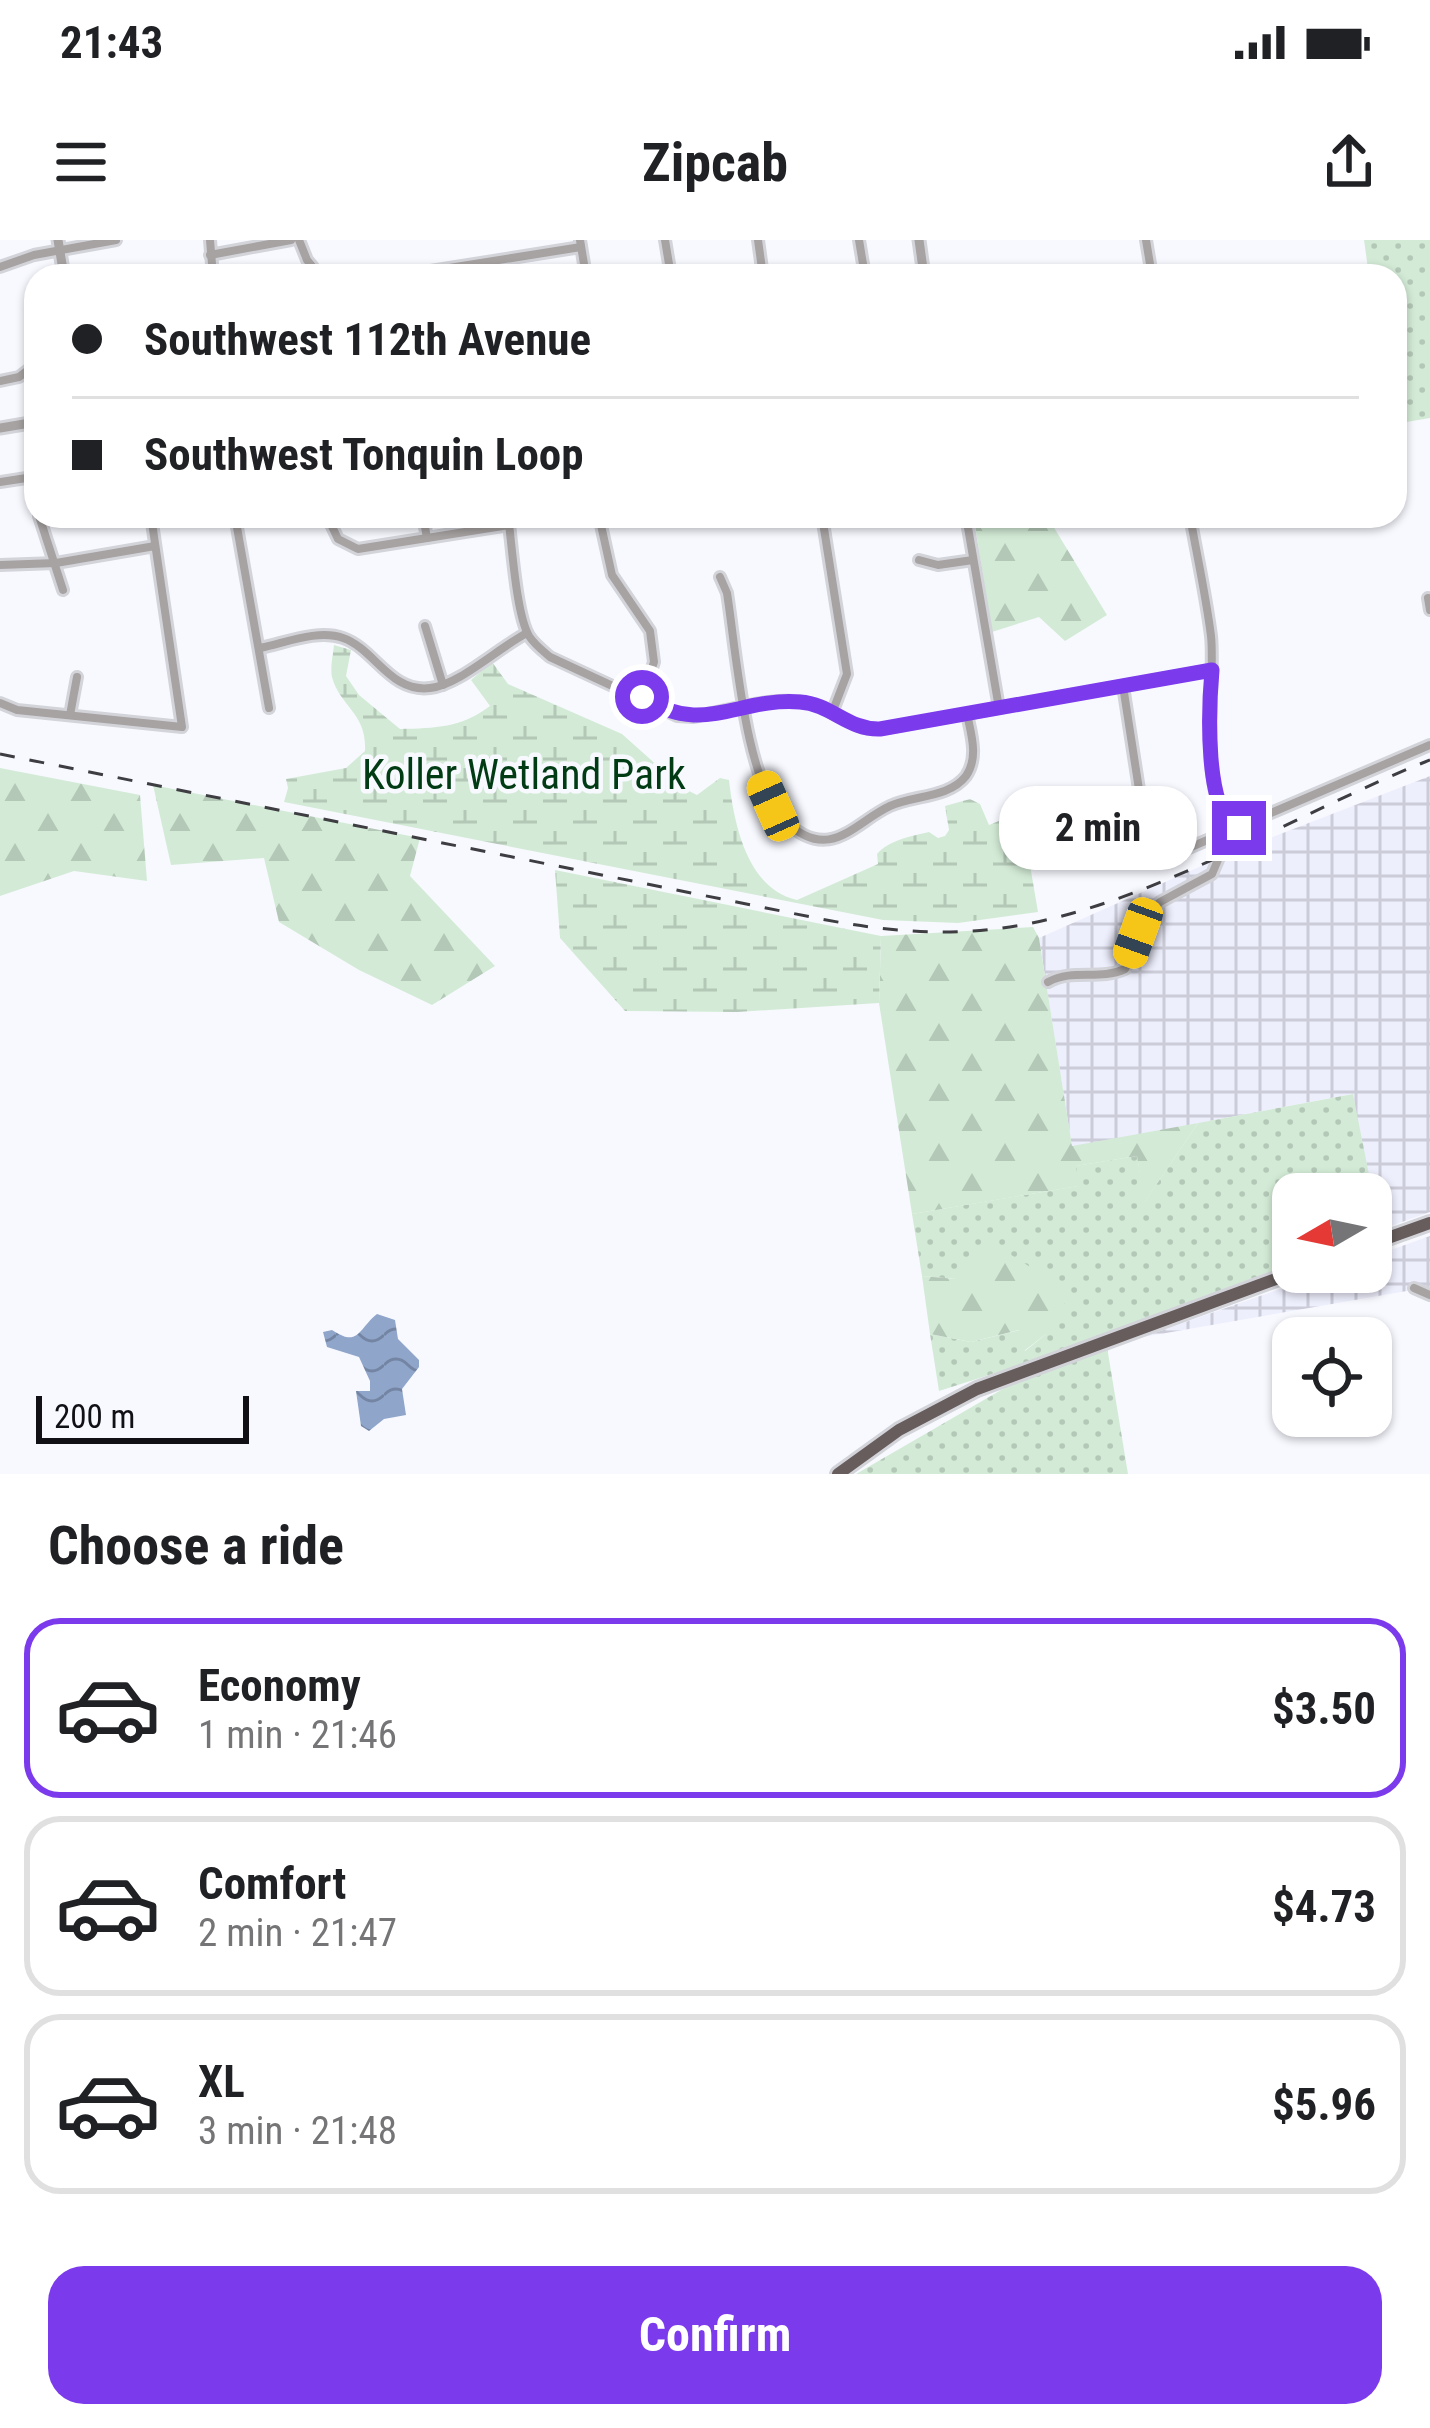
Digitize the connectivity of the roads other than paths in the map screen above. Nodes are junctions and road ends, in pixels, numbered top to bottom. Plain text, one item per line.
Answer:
1 (116, 240) edge
2 (210, 240) edge
3 (295, 240) edge
4 (580, 243) edge
5 (59, 245) edge
6 (210, 255) junction
7 (211, 264) edge
8 (464, 264) edge
9 (0, 267) edge
10 (44, 528) edge
11 (153, 528) edge
12 (237, 528) edge
13 (333, 528) edge
14 (426, 528) edge
15 (472, 528) edge
16 (509, 528) edge
17 (602, 528) edge
18 (824, 528) edge
19 (969, 528) edge
20 (1192, 528) edge
21 (427, 538) junction
22 (155, 546) junction
23 (919, 560) dead end
24 (974, 560) junction
25 (56, 563) junction
26 (0, 565) edge
27 (720, 577) dead end
28 (63, 590) dead end
29 (1428, 598) edge
30 (1430, 610) edge
31 (425, 626) dead end
32 (527, 633) junction
33 (260, 648) junction
34 (1212, 670) junction
35 (77, 676) dead end
36 (443, 685) junction
37 (1123, 686) junction
38 (642, 697) junction
39 (0, 703) edge
40 (269, 708) dead end
41 (745, 708) junction
42 (999, 708) junction
43 (832, 712) junction
44 (967, 714) junction
45 (70, 715) junction
46 (1430, 745) edge
47 (1234, 827) junction
48 (1048, 982) dead end
49 (1430, 1223) edge
50 (1392, 1237) edge
51 (1272, 1280) edge
52 (1414, 1288) dead end
53 (1430, 1295) edge
54 (838, 1474) edge

1 - 5 street
2 - 6 street
3 - 6 street
4 - 8 street
5 - 9 street
6 - 7 street
10 - 25 street
11 - 22 street
12 - 33 street
13 - 21 street
14 - 21 street
15 - 21 street
16 - 32 street
17 - 38 street
18 - 43 street
19 - 24 street
20 - 34 street
22 - 25 street
22 - 45 street
23 - 24 street
24 - 42 street
25 - 26 street
25 - 28 street
27 - 41 street
29 - 30 street
31 - 36 street
32 - 36 street
32 - 38 street
33 - 36 street
33 - 40 street
34 - 37 street
34 - 47 street
35 - 45 street
37 - 42 street
37 - 47 street
38 - 41 street
39 - 45 street
41 - 43 street
41 - 44 street
42 - 44 street
43 - 44 street
46 - 47 street
47 - 48 street
49 - 50 main road
51 - 54 main road
52 - 53 street

